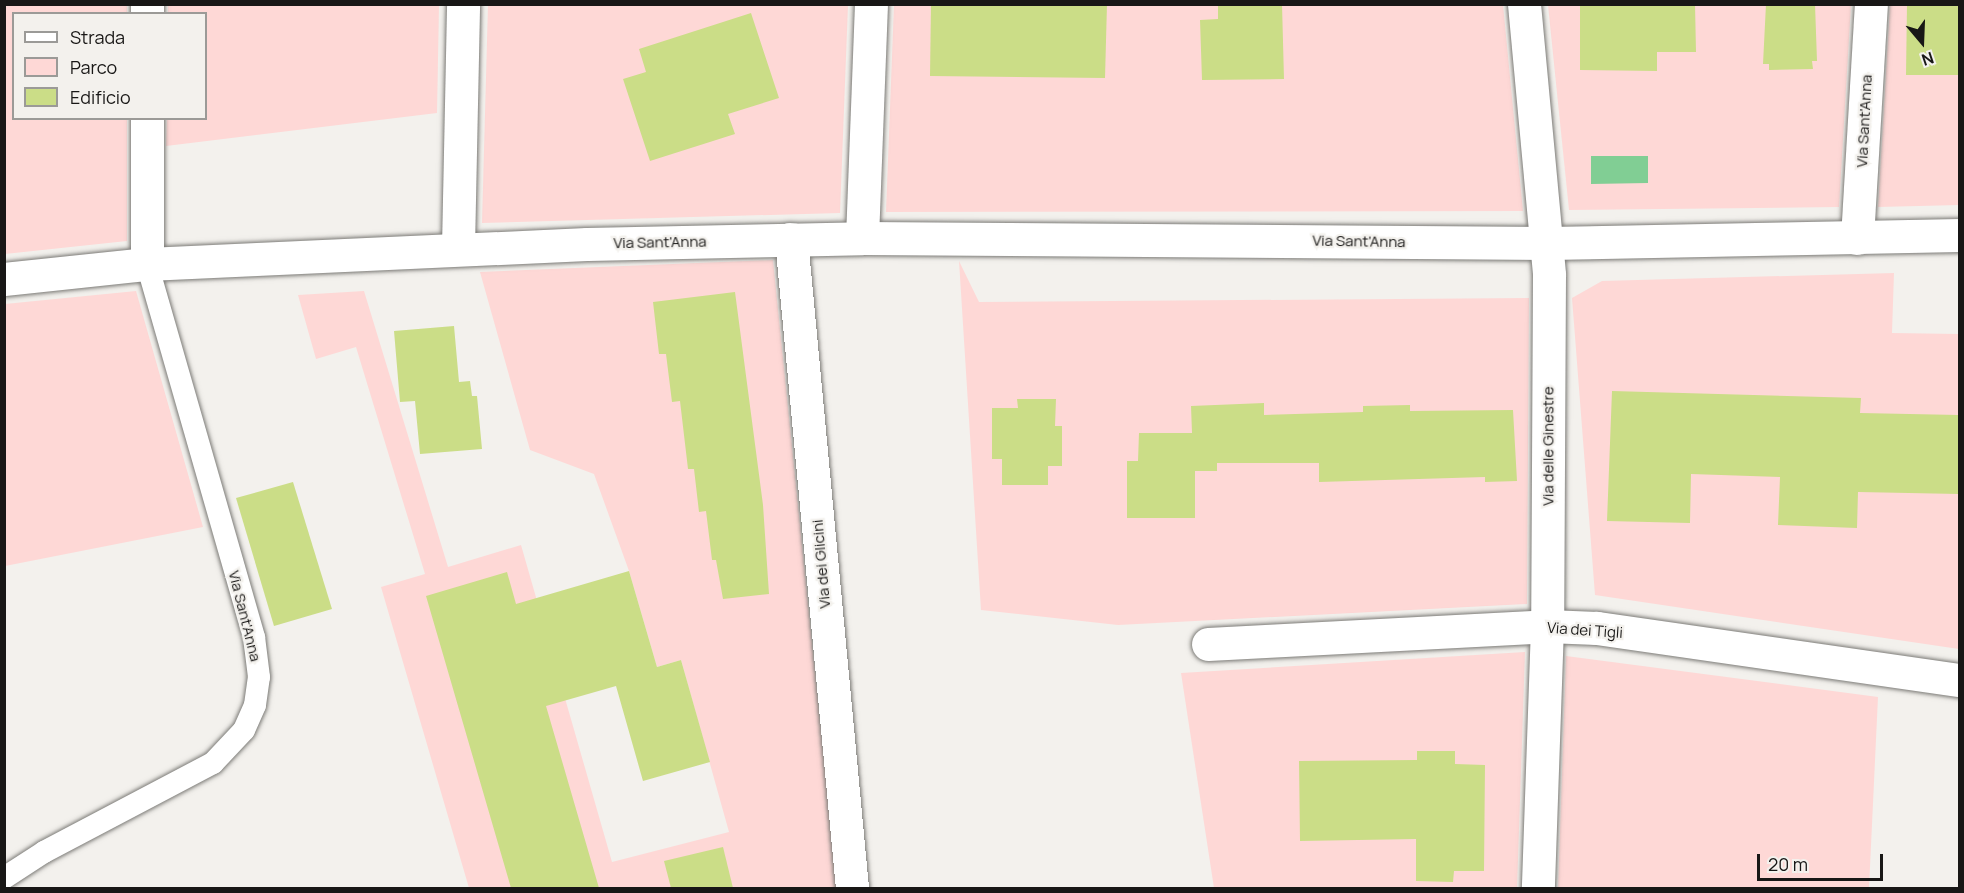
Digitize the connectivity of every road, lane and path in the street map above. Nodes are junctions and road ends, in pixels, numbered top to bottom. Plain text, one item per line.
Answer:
1 (464, 4) edge
2 (871, 4) edge
3 (1524, 4) edge
4 (1871, 4) edge
5 (147, 120) edge
6 (1959, 235) edge
7 (862, 238) junction
8 (1857, 238) junction
9 (791, 239) junction
10 (1548, 243) junction
11 (458, 247) junction
12 (147, 264) junction
13 (4, 279) edge
14 (1547, 626) junction
15 (1208, 644) dead end
16 (1959, 680) edge
17 (4, 878) edge
18 (852, 888) edge
19 (1538, 888) edge

1 - 11 street
2 - 7 street
3 - 10 street, Via delle Ginestre
4 - 8 street, Via Sant'Anna
5 - 12 street, Via Sant'Anna
6 - 8 street, Via Sant'Anna
7 - 9 street, Via Sant'Anna
7 - 10 street, Via Sant'Anna
8 - 10 street, Via Sant'Anna
9 - 11 street, Via Sant'Anna
9 - 18 street, Via dei Glicini
10 - 14 street, Via delle Ginestre
11 - 12 street, Via Sant'Anna
12 - 13 street, Via Sant'Anna
12 - 17 lane, Via Sant'Anna
14 - 15 street, Via dei Tigli
14 - 16 street, Via dei Tigli
14 - 19 street, Via delle Ginestre

